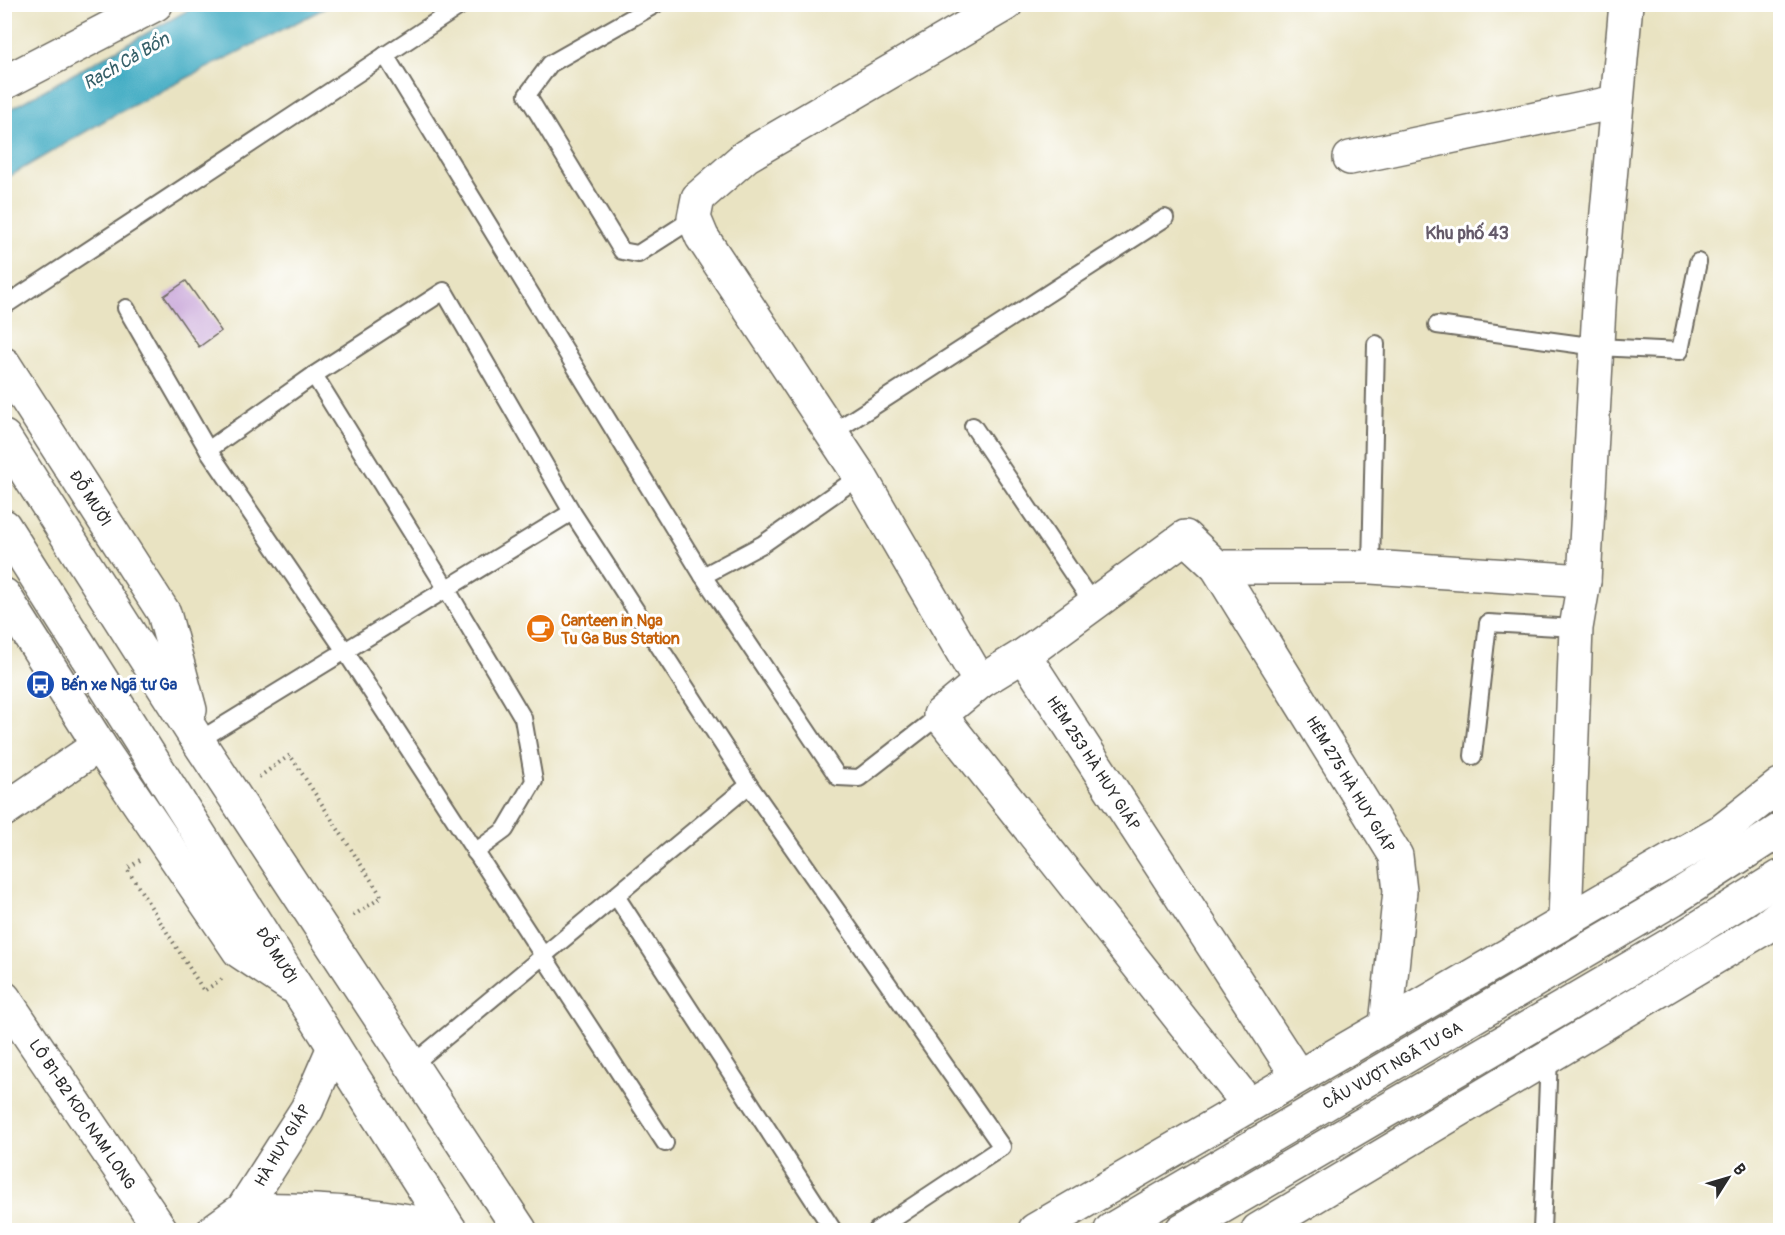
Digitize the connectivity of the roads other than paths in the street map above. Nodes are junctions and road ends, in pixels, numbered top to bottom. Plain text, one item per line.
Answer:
1 (156, 4) edge
2 (463, 4) edge
3 (656, 4) edge
4 (1006, 4) edge
5 (1626, 4) edge
6 (385, 55) junction
7 (4, 83) edge
8 (1616, 102) junction
9 (1350, 158) dead end
10 (694, 218) junction
11 (1165, 218) dead end
12 (1698, 262) dead end
13 (4, 306) edge
14 (126, 308) dead end
15 (1437, 325) dead end
16 (1376, 344) dead end
17 (1597, 347) junction
18 (4, 364) edge
19 (314, 375) junction
20 (973, 426) dead end
21 (832, 433) junction
22 (4, 437) edge
23 (208, 450) junction
24 (860, 476) junction
25 (572, 512) junction
26 (4, 526) edge
27 (1217, 567) junction
28 (1371, 567) junction
29 (703, 576) junction
30 (1584, 580) junction
31 (446, 588) junction
32 (4, 595) edge
33 (1093, 604) junction
34 (1576, 628) junction
35 (345, 651) junction
36 (1024, 655) junction
37 (980, 682) junction
38 (940, 715) junction
39 (198, 741) junction
40 (99, 745) junction
41 (1473, 756) dead end
42 (157, 766) junction
43 (749, 785) junction
44 (1780, 785) edge
45 (128, 787) junction
46 (4, 810) edge
47 (1780, 830) edge
48 (476, 852) junction
49 (1780, 877) edge
50 (616, 896) junction
51 (1780, 915) edge
52 (1564, 920) junction
53 (544, 956) junction
54 (300, 992) junction
55 (4, 998) edge
56 (1386, 1025) junction
57 (334, 1047) junction
58 (1549, 1057) junction
59 (413, 1064) junction
60 (1299, 1076) junction
61 (1249, 1105) junction
62 (665, 1143) dead end
63 (243, 1209) junction
64 (161, 1230) edge
65 (214, 1230) edge
66 (450, 1230) edge
67 (520, 1230) edge
68 (833, 1230) edge
69 (877, 1230) edge
70 (1035, 1230) edge
71 (1111, 1230) edge
72 (1182, 1230) edge
73 (1258, 1230) edge
74 (1542, 1230) edge

1 - 7 main road
2 - 6 lane
3 - 10 lane
4 - 10 main road
5 - 8 main road
6 - 13 lane
6 - 29 lane
8 - 9 main road
8 - 17 main road
10 - 21 main road
11 - 21 lane
12 - 17 lane
14 - 23 lane
15 - 17 lane
16 - 28 lane
17 - 30 main road
18 - 39 main road, ĐỖ MƯỜI
19 - 23 lane
19 - 25 lane
19 - 31 lane
20 - 33 lane
21 - 24 main road
22 - 39 main road, ĐỖ MƯỜI
23 - 35 lane
24 - 29 lane
24 - 37 main road
25 - 31 lane
25 - 43 lane
26 - 42 main road, ĐỖ MƯỜI
27 - 28 main road
27 - 33 main road
27 - 56 main road, HẺM 275 HÀ HUY GIÁP
28 - 30 main road
29 - 38 lane
30 - 34 main road
31 - 35 lane
31 - 48 lane
32 - 40 main road, ĐỖ MƯỜI
33 - 36 main road
34 - 41 lane
34 - 52 main road
35 - 39 lane
35 - 48 lane
36 - 37 main road
36 - 60 main road, HẺM 253 HÀ HUY GIÁP
37 - 38 main road
38 - 61 main road
39 - 42 main road
39 - 59 main road, ĐỖ MƯỜI
40 - 45 main road, ĐỖ MƯỜI
40 - 46 main road
42 - 45 main road
42 - 54 main road, ĐỖ MƯỜI
43 - 50 lane
43 - 69 lane
44 - 52 main road
45 - 54 main road, ĐỖ MƯỜI
47 - 71 main road, CẦU VƯỢT NGÃ TƯ GA
48 - 53 lane
49 - 72 main road
50 - 53 lane
50 - 68 lane
51 - 58 main road
52 - 56 main road
53 - 59 lane
53 - 62 lane
54 - 57 main road
55 - 64 main road, LÔ B1-B2 KDC NAM LONG
56 - 60 main road
57 - 63 main road, HÀ HUY GIÁP
57 - 66 main road
58 - 73 main road
58 - 74 lane
59 - 67 main road, ĐỖ MƯỜI
60 - 61 main road
61 - 70 main road
63 - 65 main road, HÀ HUY GIÁP
63 - 66 main road, HÀ HUY GIÁP

